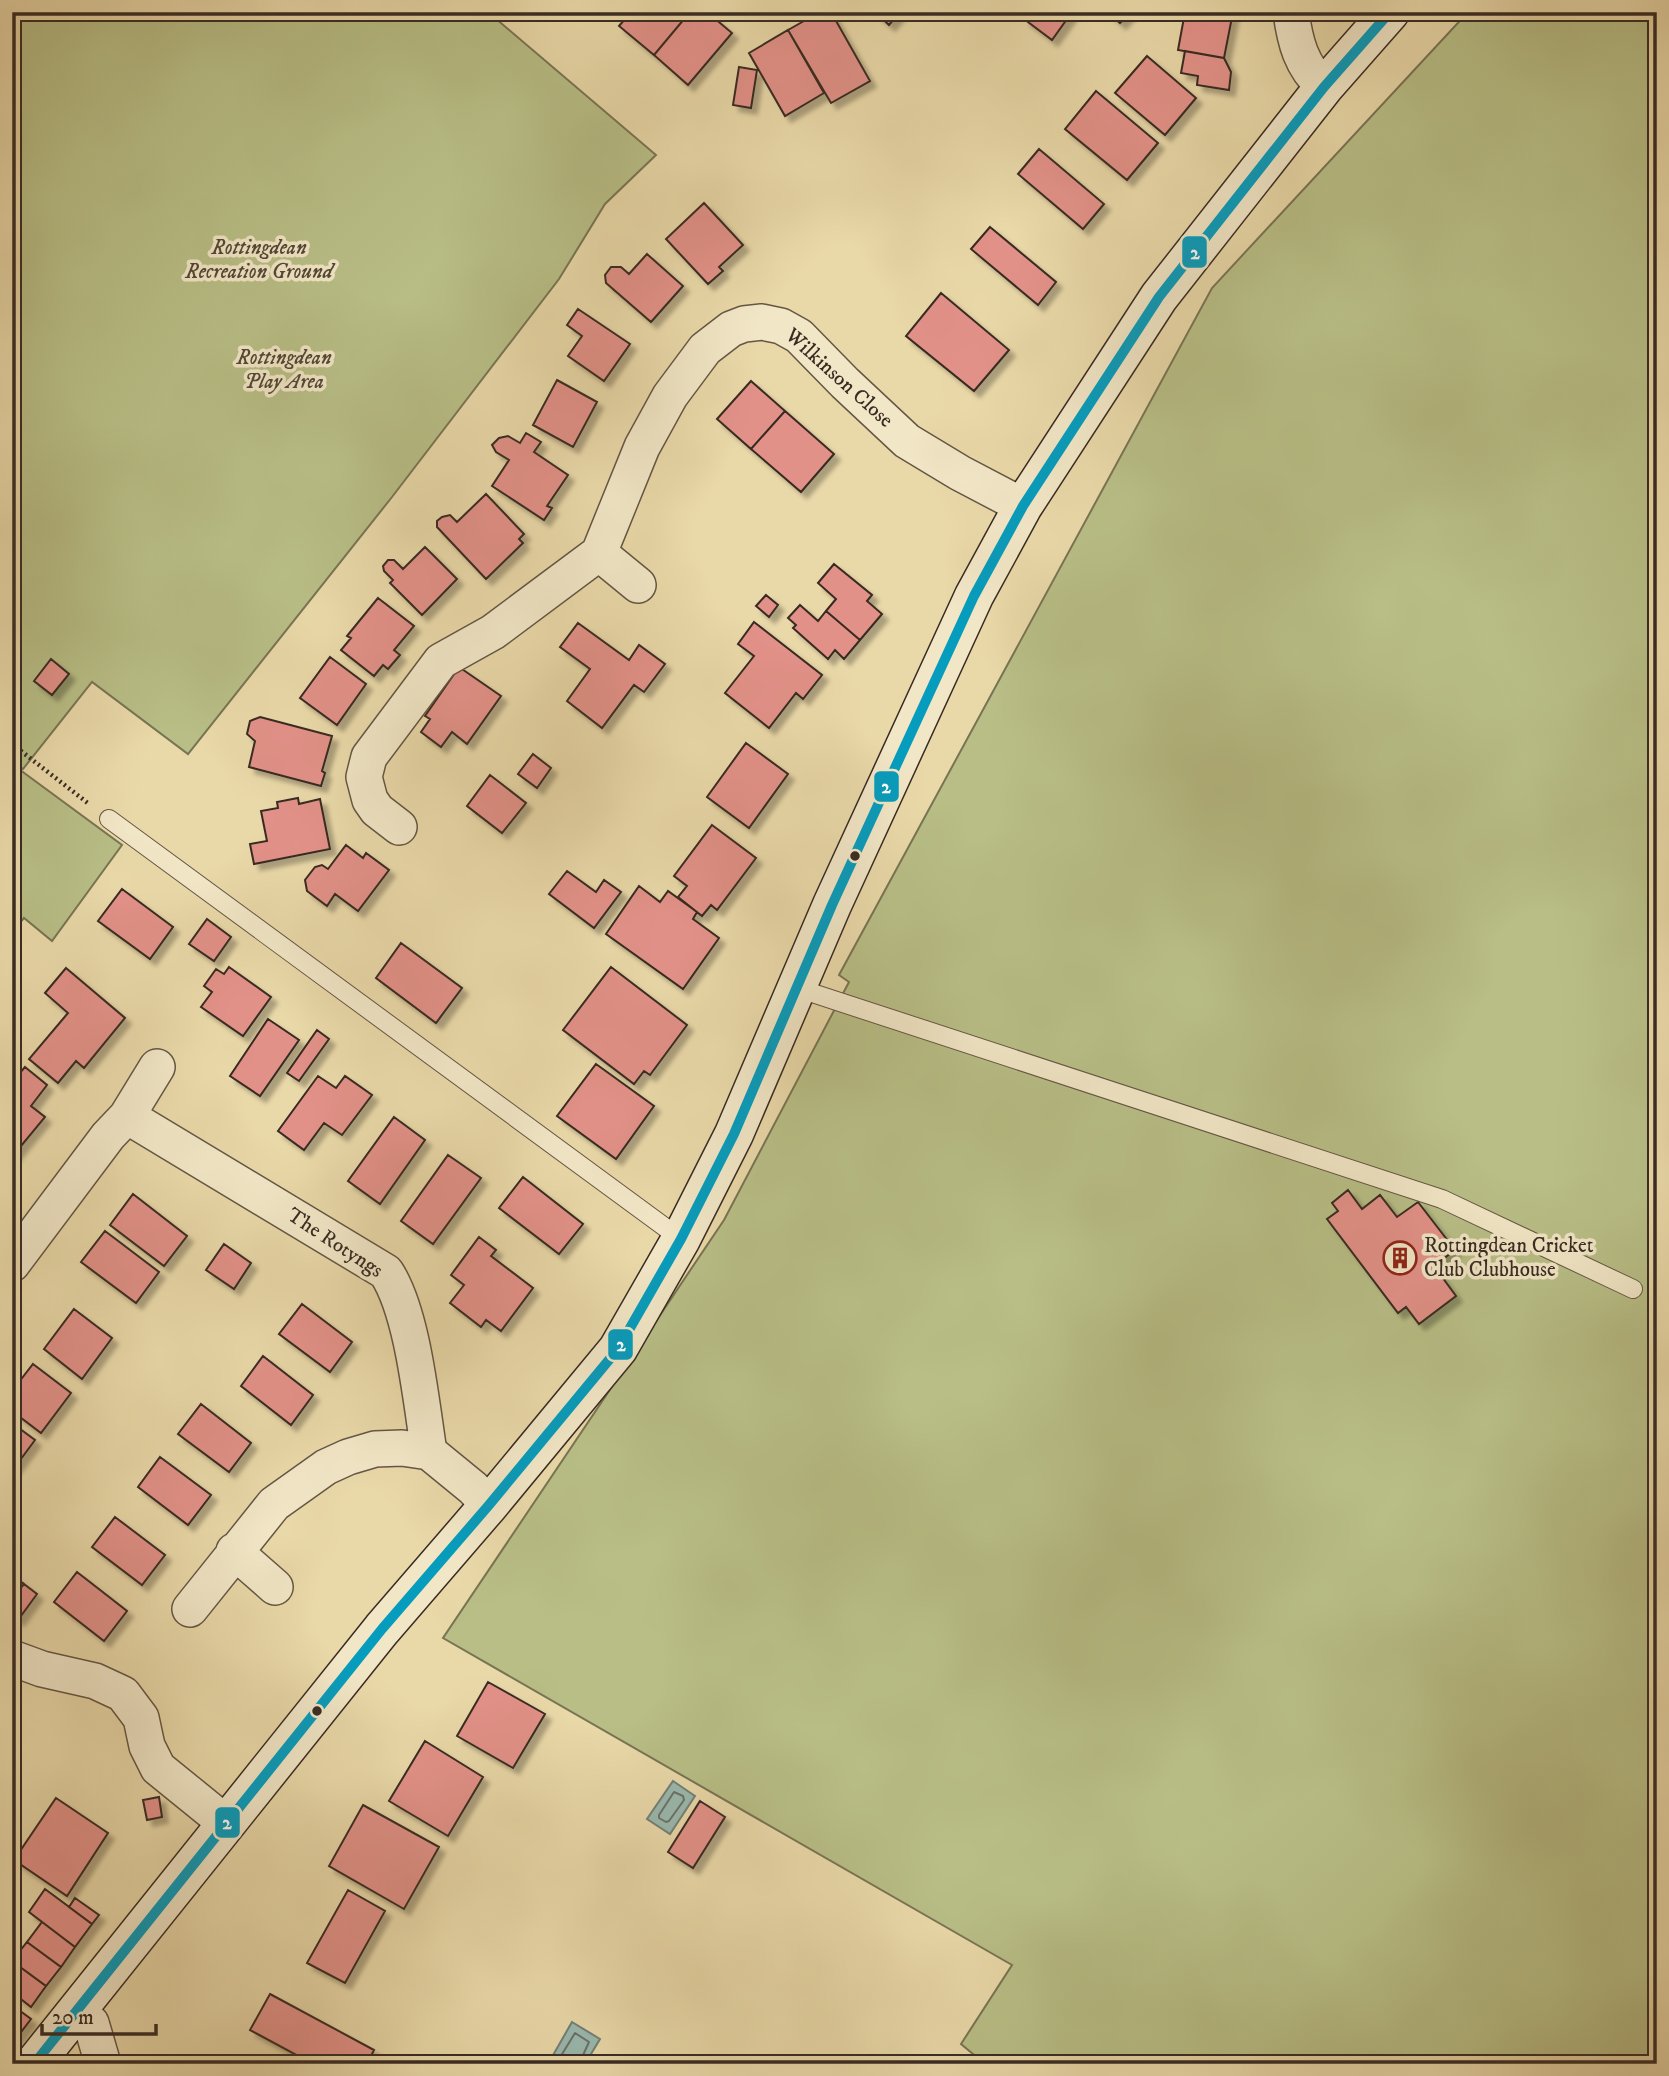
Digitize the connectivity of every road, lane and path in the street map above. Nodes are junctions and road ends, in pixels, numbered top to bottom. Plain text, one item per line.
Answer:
1 (1290, 12) edge
2 (1390, 12) edge
3 (1324, 87) junction
4 (1023, 506) junction
5 (599, 553) junction
6 (638, 585) dead end
7 (12, 744) edge
8 (109, 819) joint
9 (399, 827) dead end
10 (797, 988) junction
11 (157, 1067) dead end
12 (127, 1115) junction
13 (681, 1240) junction
14 (12, 1264) edge
15 (1633, 1289) dead end
16 (429, 1452) junction
17 (489, 1505) junction
18 (234, 1551) junction
19 (275, 1587) dead end
20 (190, 1609) dead end
21 (12, 1658) edge
22 (228, 1824) junction
23 (76, 2011) junction
24 (34, 2064) edge
25 (103, 2064) edge

1 - 3 street
2 - 3 main road
3 - 4 main road
4 - 5 street, Wilkinson Close
4 - 10 main road
5 - 6 street
5 - 9 street
7 - 8 path
8 - 13 lane
10 - 13 main road
10 - 15 lane
11 - 12 street
12 - 14 street
12 - 16 street, The Rotyngs
13 - 17 main road
16 - 17 street
16 - 18 street
17 - 22 main road
18 - 19 street
18 - 20 street
21 - 22 street
22 - 23 main road
23 - 24 main road
23 - 25 street

